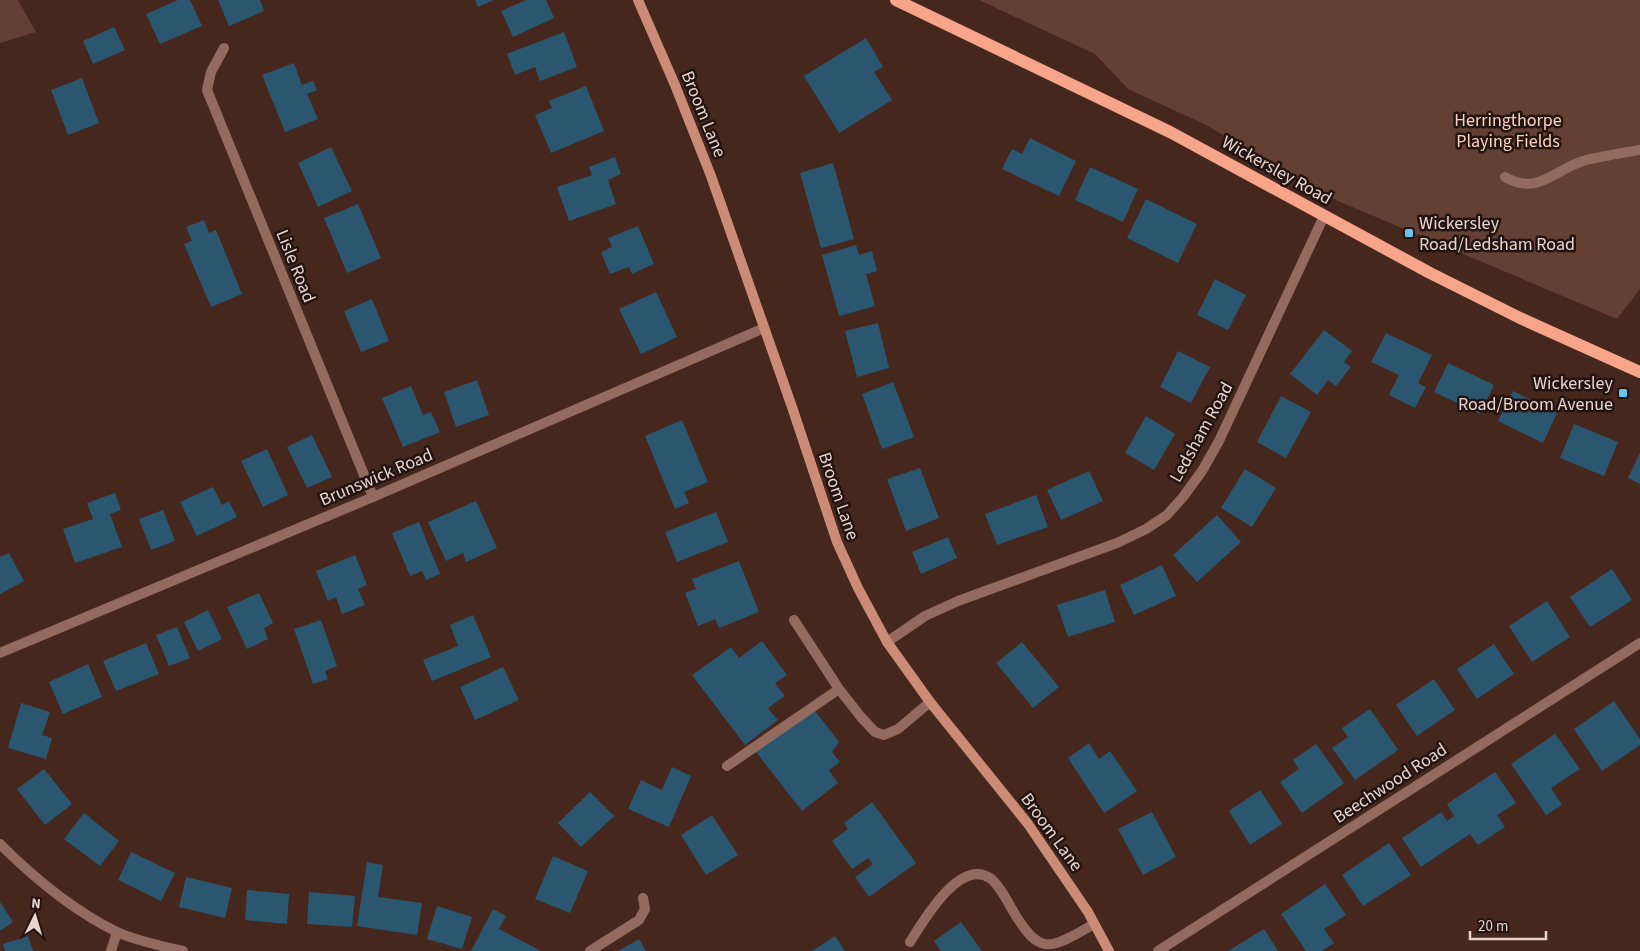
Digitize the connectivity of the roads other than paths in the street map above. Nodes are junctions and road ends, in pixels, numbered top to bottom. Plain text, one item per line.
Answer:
1 (638, 0) edge
2 (896, 0) edge
3 (224, 48) dead end
4 (1640, 150) edge
5 (1505, 177) dead end
6 (1324, 216) junction
7 (764, 328) junction
8 (1640, 372) edge
9 (373, 496) junction
10 (794, 620) dead end
11 (887, 642) junction
12 (1640, 642) edge
13 (0, 653) edge
14 (839, 689) junction
15 (930, 702) junction
16 (727, 766) dead end
17 (0, 844) edge
18 (643, 898) dead end
19 (1094, 924) junction
20 (117, 932) junction
21 (910, 942) dead end
22 (111, 951) edge
23 (183, 951) edge
24 (590, 951) edge
25 (1109, 951) edge
26 (1158, 951) edge

1 - 7 main road, Broom Lane
2 - 6 main road, Wickersley Road
3 - 9 street, Lisle Road
4 - 5 street
6 - 8 main road, Wickersley Road
6 - 11 street, Ledsham Road
7 - 9 street, Brunswick Road
7 - 11 main road, Broom Lane
9 - 13 street, Brunswick Road
10 - 14 street
11 - 15 main road, Broom Lane
12 - 26 street, Beechwood Road
14 - 15 street
14 - 16 street
15 - 19 main road, Broom Lane
17 - 20 street
18 - 24 street
19 - 21 street
19 - 25 main road, Broom Lane
20 - 22 street
20 - 23 street

